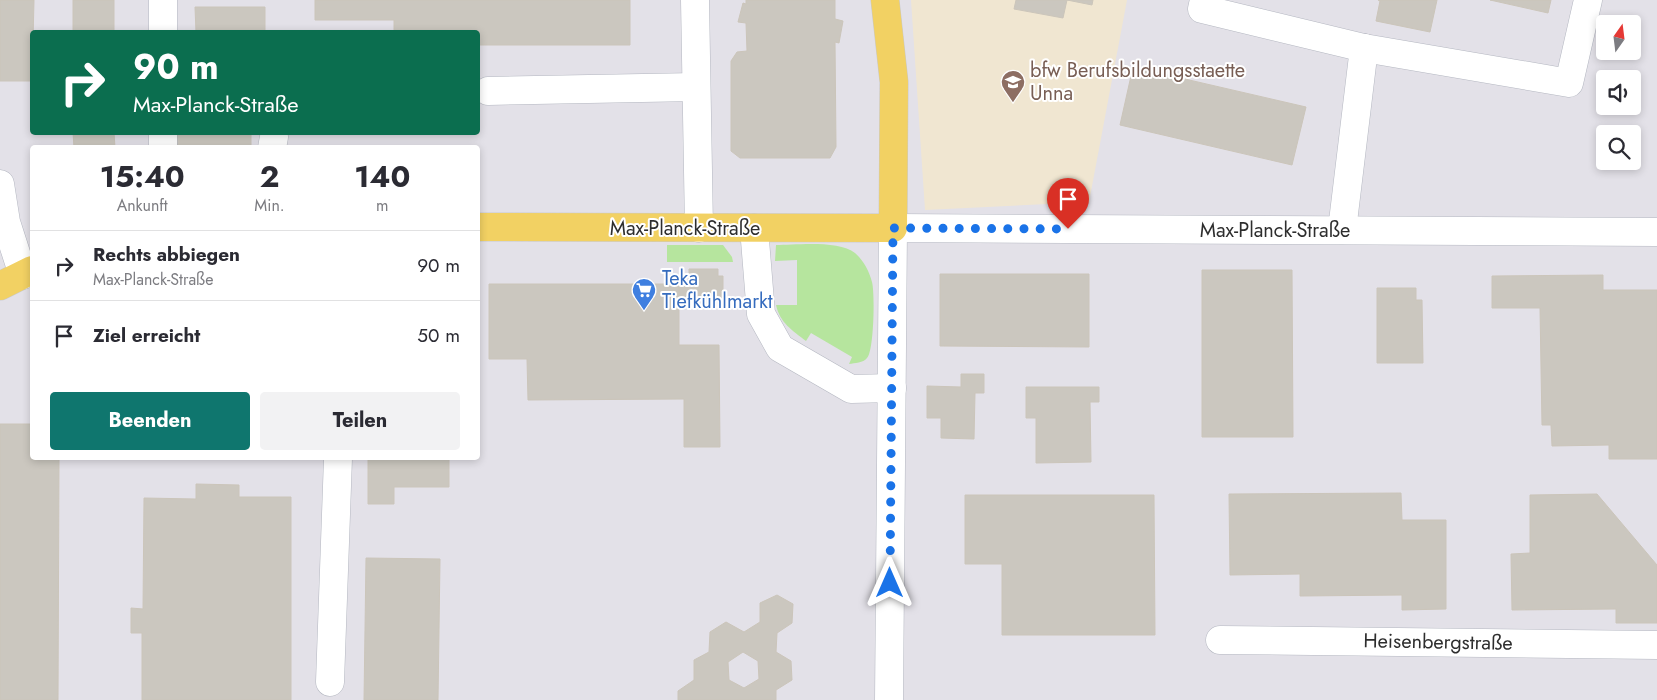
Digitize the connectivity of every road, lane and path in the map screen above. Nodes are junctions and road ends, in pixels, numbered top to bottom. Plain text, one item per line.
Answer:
1 (163, 0) edge
2 (694, 0) edge
3 (884, 0) edge
4 (1204, 0) edge
5 (1588, 0) edge
6 (163, 30) edge
7 (1364, 48) junction
8 (696, 87) junction
9 (488, 91) dead end
10 (0, 184) edge
11 (480, 228) edge
12 (699, 228) junction
13 (754, 228) junction
14 (893, 228) junction
15 (1342, 230) junction
16 (1657, 232) edge
17 (19, 277) edge
18 (892, 388) junction
19 (338, 460) edge
20 (1220, 640) dead end
21 (1657, 645) edge
22 (330, 682) dead end
23 (890, 700) edge

1 - 6 street
2 - 8 street
3 - 14 main road
4 - 7 street
5 - 7 street
7 - 15 street
8 - 9 street
8 - 12 street
10 - 17 street
11 - 12 main road, Max-Planck-Straße
12 - 13 main road, Max-Planck-Straße
13 - 14 main road, Max-Planck-Straße
13 - 18 street
14 - 15 street, Max-Planck-Straße
14 - 18 street
15 - 16 street, Max-Planck-Straße
18 - 23 street
19 - 22 street
20 - 21 street, Heisenbergstraße

